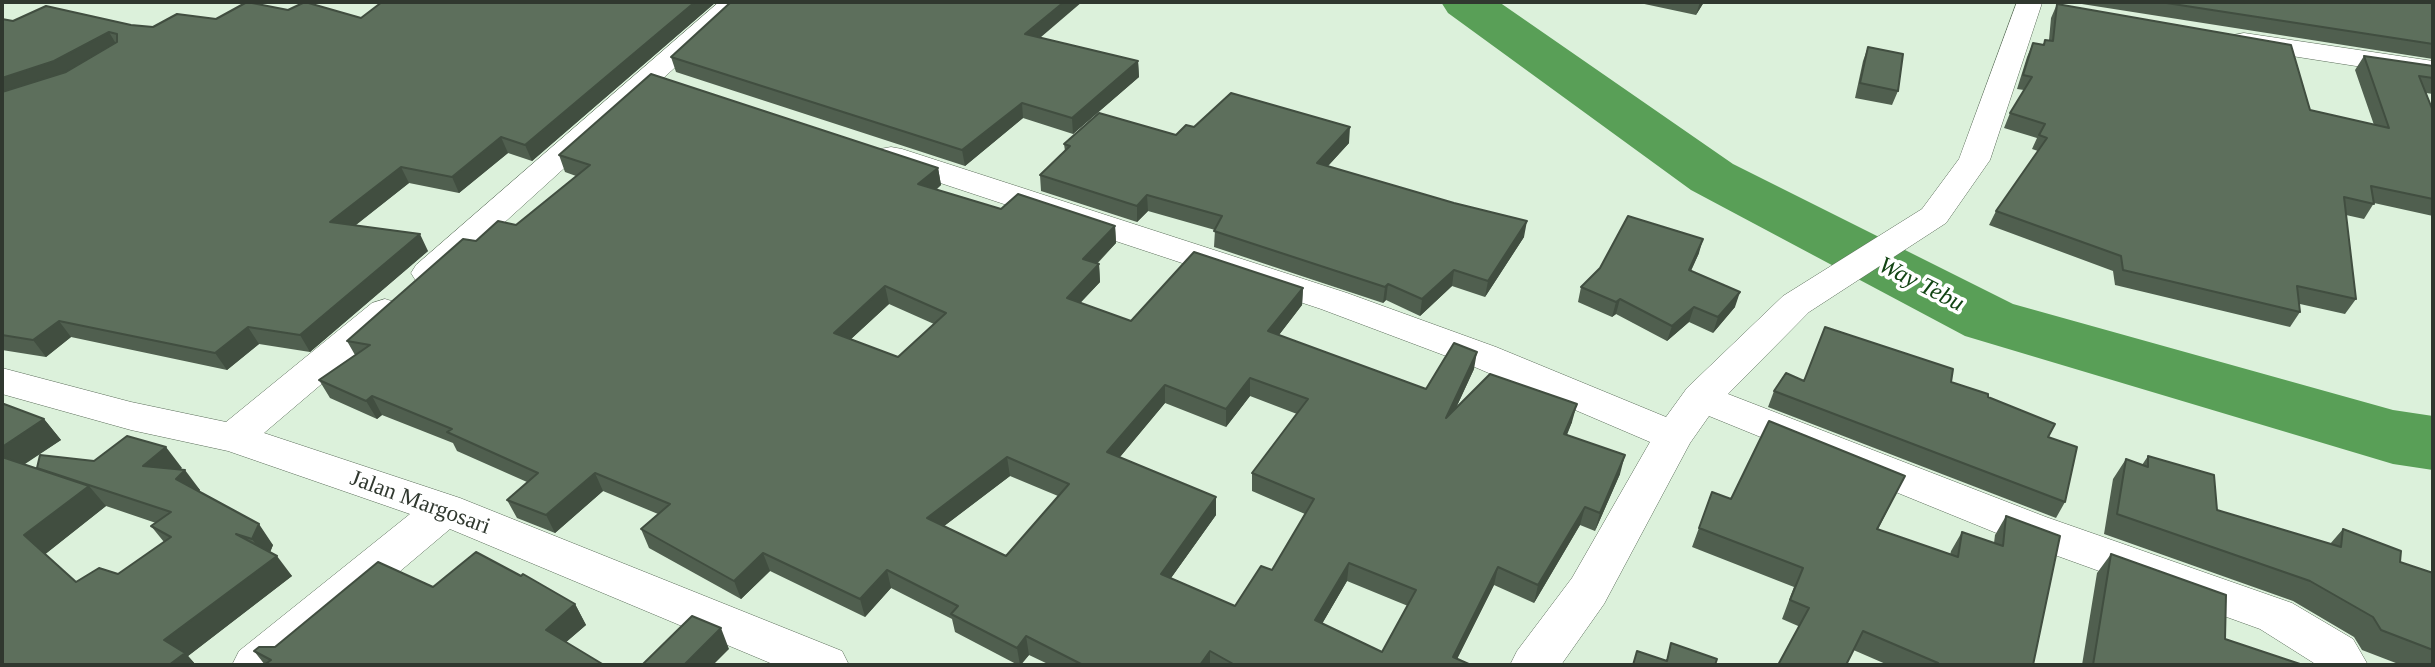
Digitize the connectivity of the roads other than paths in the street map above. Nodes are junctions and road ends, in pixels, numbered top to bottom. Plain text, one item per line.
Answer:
1 (734, 2) edge
2 (2036, 4) edge
3 (2212, 36) edge
4 (2433, 70) edge
5 (864, 147) edge
6 (2, 382) edge
7 (1701, 398) junction
8 (1674, 436) junction
9 (233, 438) junction
10 (445, 509) junction
11 (256, 665) edge
12 (825, 665) edge
13 (1534, 665) edge
14 (2344, 665) edge

1 - 9 street
2 - 7 street
3 - 4 street
5 - 8 street
6 - 9 street, Jalan Margosari
7 - 8 street
7 - 14 street
8 - 13 street
9 - 10 street, Jalan Margosari
10 - 11 street
10 - 12 street, Jalan Margosari

